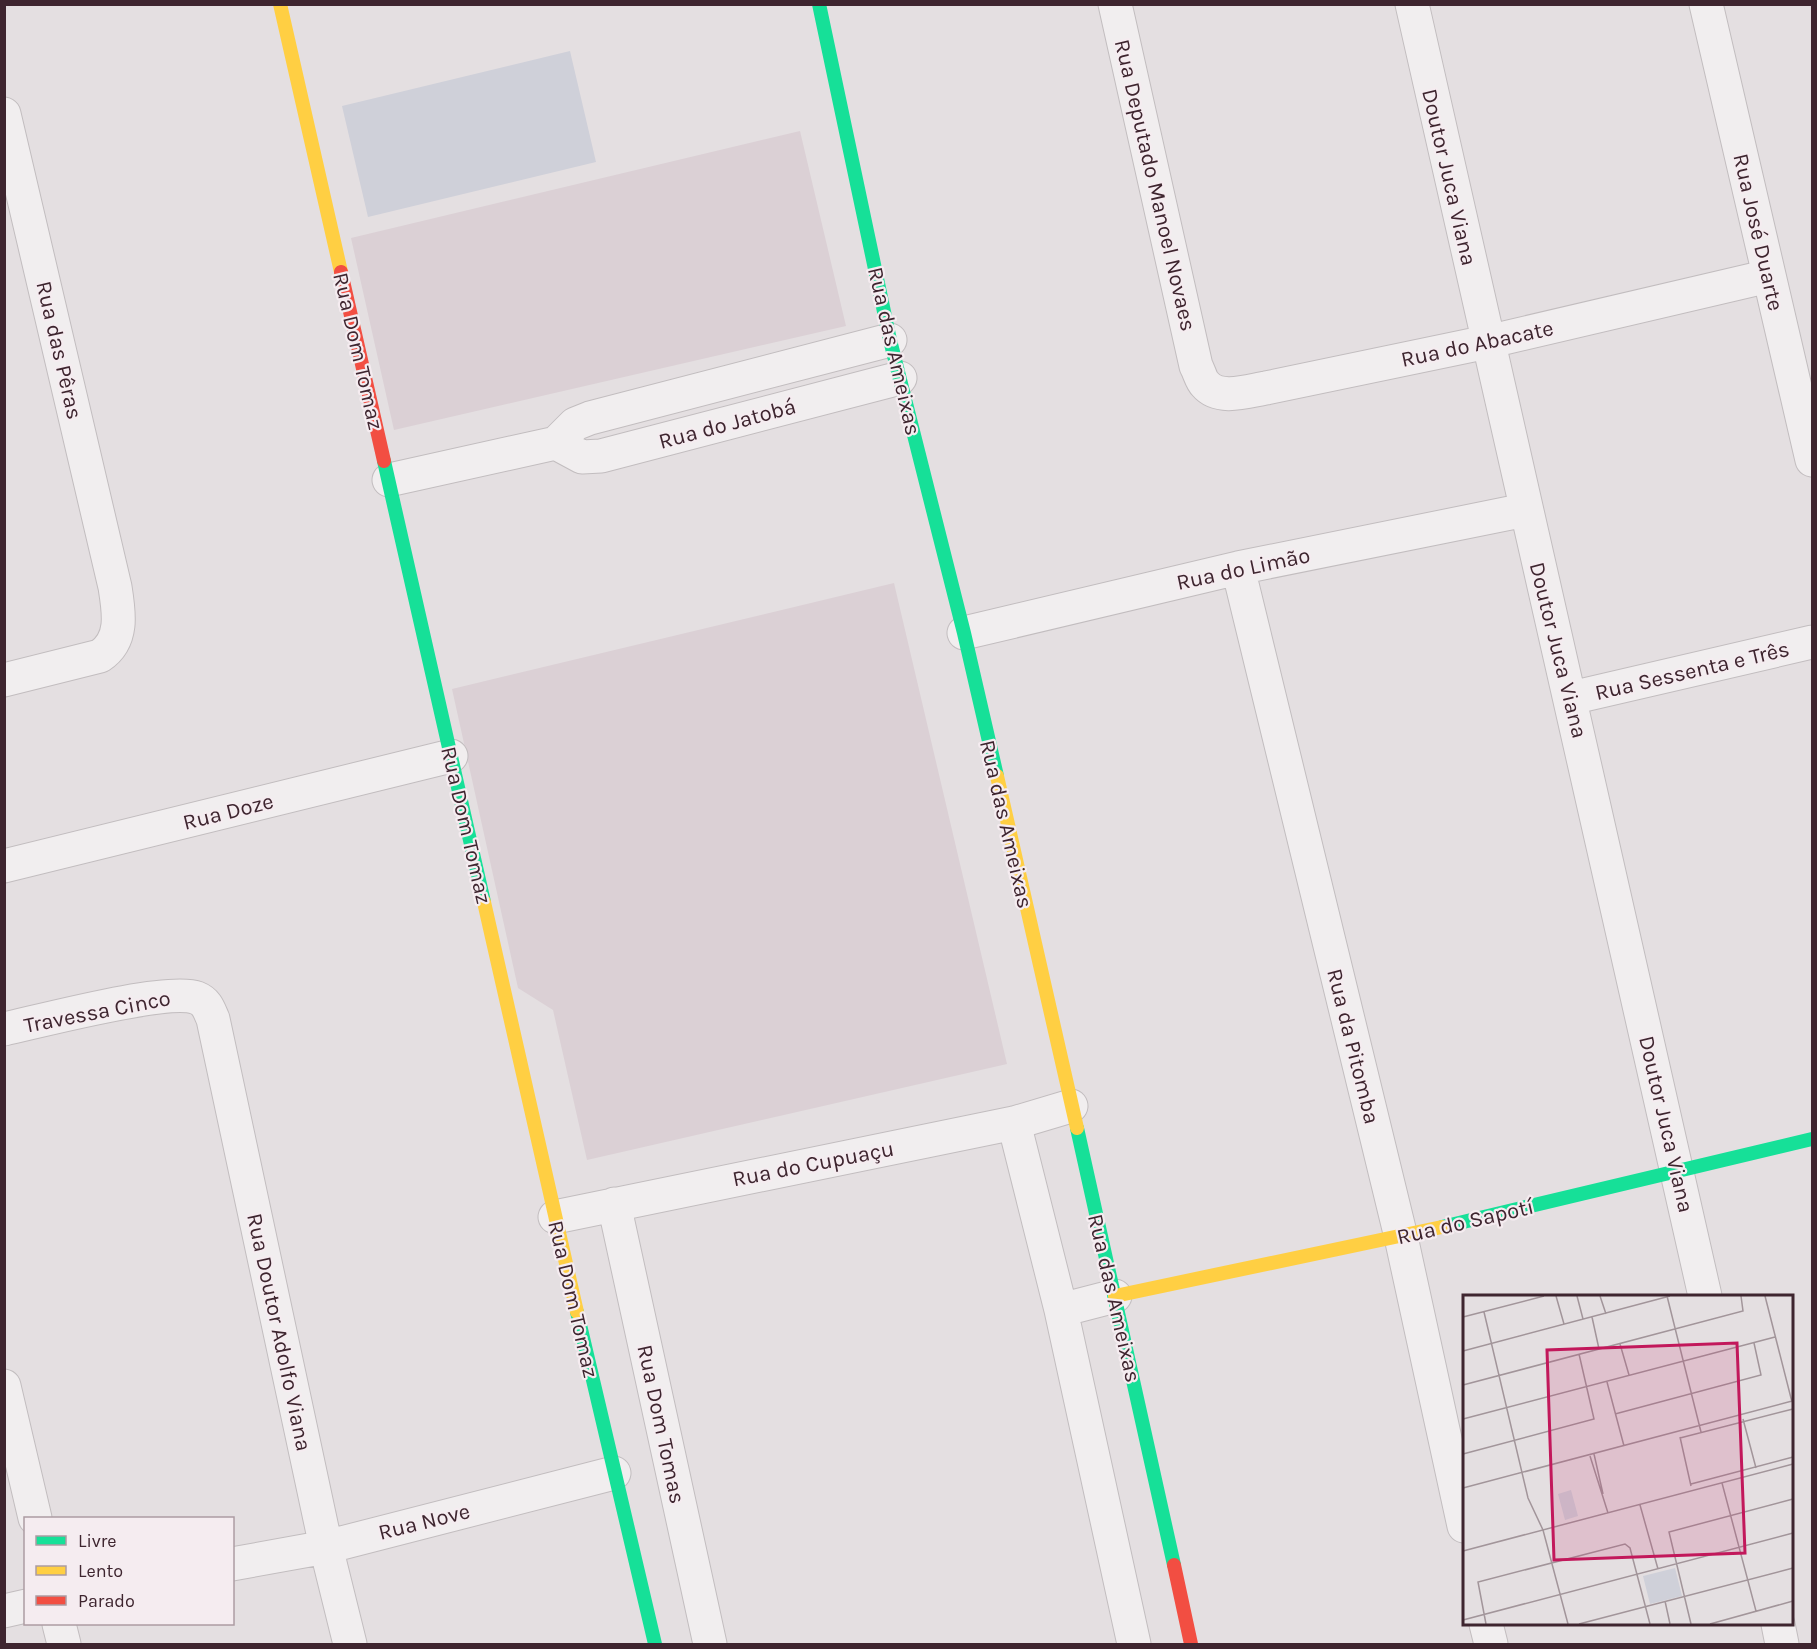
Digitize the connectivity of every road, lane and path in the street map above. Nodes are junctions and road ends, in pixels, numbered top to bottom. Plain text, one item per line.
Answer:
1 (280, 4) edge
2 (819, 4) edge
3 (1115, 4) edge
4 (1412, 4) edge
5 (1706, 4) edge
6 (4, 114) edge
7 (1769, 276) junction
8 (890, 340) junction
9 (1488, 342) junction
10 (1196, 366) joint
11 (900, 378) junction
12 (556, 443) junction
13 (1812, 454) edge
14 (389, 480) junction
15 (1525, 510) junction
16 (1238, 568) junction
17 (964, 633) junction
18 (1812, 642) edge
19 (4, 680) edge
20 (1571, 698) junction
21 (451, 756) junction
22 (4, 866) edge
23 (213, 1019) joint
24 (4, 1029) edge
25 (1071, 1106) junction
26 (1014, 1123) junction
27 (1812, 1139) edge
28 (1677, 1170) junction
29 (614, 1204) junction
30 (555, 1217) junction
31 (1401, 1237) junction
32 (1705, 1295) edge
33 (1115, 1296) junction
34 (1061, 1310) junction
35 (4, 1386) edge
36 (614, 1473) junction
37 (35, 1517) edge
38 (1463, 1521) edge
39 (326, 1547) junction
40 (234, 1564) edge
41 (24, 1606) edge
42 (4, 1611) edge
43 (59, 1625) edge
44 (1486, 1625) edge
45 (1778, 1625) edge
46 (64, 1644) edge
47 (350, 1644) edge
48 (655, 1644) edge
49 (710, 1644) edge
50 (1134, 1644) edge
51 (1191, 1644) edge
52 (1491, 1644) edge
53 (1782, 1644) edge

1 - 14 street, Rua Dom Tomaz
2 - 8 street, Rua das Ameixas
3 - 10 street, Rua Deputado Manoel Novaes
4 - 9 street, Doutor Juca Viana
5 - 7 street, Rua José Duarte
6 - 19 street, Rua das Pêras
7 - 9 street, Rua do Abacate
7 - 13 street, Rua José Duarte
8 - 11 street, Rua das Ameixas
8 - 12 street, Rua do Jatobá
9 - 10 street, Rua do Abacate
9 - 15 street, Doutor Juca Viana
11 - 12 street, Rua do Jatobá
11 - 17 street, Rua das Ameixas
12 - 14 street
14 - 21 street, Rua Dom Tomaz
15 - 16 street, Rua do Limão
15 - 20 street, Doutor Juca Viana
16 - 17 street, Rua do Limão
16 - 31 street, Rua da Pitomba
17 - 25 street, Rua das Ameixas
18 - 20 street, Rua Sessenta e Três
20 - 28 street, Doutor Juca Viana
21 - 22 street, Rua Doze
21 - 30 street, Rua Dom Tomaz
23 - 24 street, Travessa Cinco
23 - 39 street, Rua Doutor Adolfo Viana
25 - 26 street, Rua do Cupuaçu
25 - 33 street, Rua das Ameixas
26 - 29 street, Rua do Cupuaçu
26 - 34 street
27 - 28 street, Rua do Sapotí
28 - 31 street, Rua do Sapotí
28 - 32 street, Doutor Juca Viana
29 - 30 street, Rua do Cupuaçu
29 - 49 street, Rua Dom Tomas
30 - 36 street, Rua Dom Tomaz
31 - 33 street, Rua do Sapotí
31 - 38 street, Rua da Pitomba
33 - 34 street
33 - 51 street, Rua das Ameixas
34 - 50 street
35 - 37 street
36 - 39 street, Rua Nove
36 - 48 street, Rua Dom Tomaz
39 - 40 street, Rua Nove
39 - 47 street, Rua Doutor Adolfo Viana
41 - 42 street
43 - 46 street
44 - 52 street
45 - 53 street

